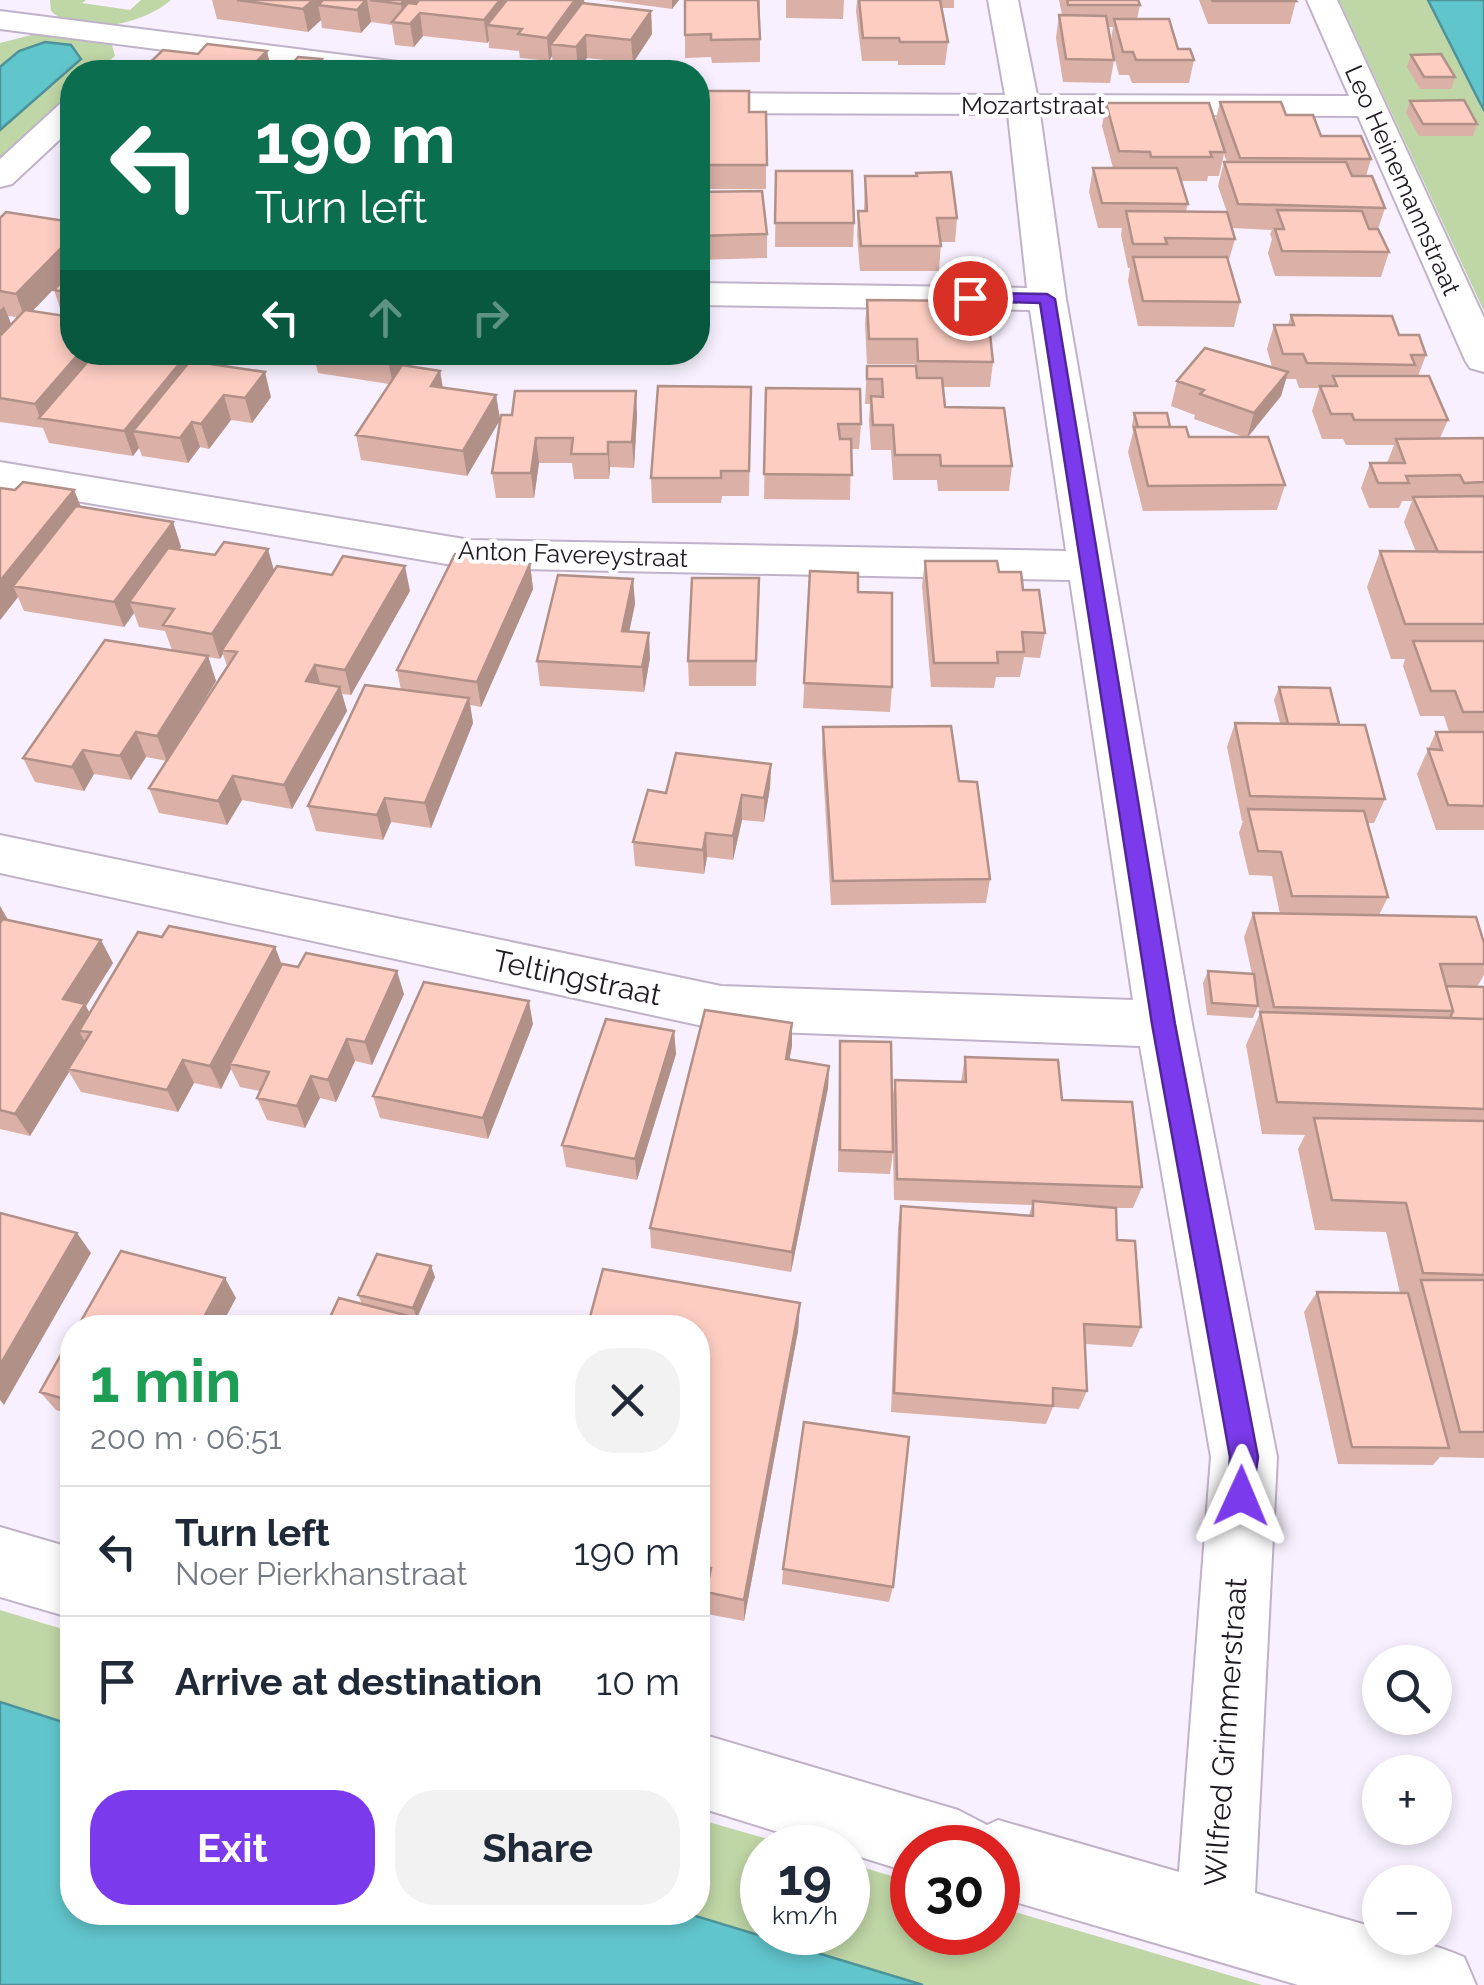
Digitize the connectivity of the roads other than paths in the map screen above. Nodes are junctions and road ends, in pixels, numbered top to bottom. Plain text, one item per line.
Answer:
1 (37, 0) edge
2 (1002, 0) edge
3 (1322, 0) edge
4 (179, 13) dead end
5 (4, 24) edge
6 (150, 39) junction
7 (127, 60) edge
8 (313, 60) edge
9 (710, 103) edge
10 (1023, 106) junction
11 (1369, 106) junction
12 (60, 122) edge
13 (0, 178) edge
14 (710, 294) edge
15 (1047, 299) junction
16 (1484, 360) edge
17 (0, 475) edge
18 (1092, 566) junction
19 (0, 854) edge
20 (1164, 1024) junction
21 (0, 1562) edge
22 (60, 1580) edge
23 (710, 1774) edge
24 (890, 1828) edge
25 (1020, 1866) edge
26 (1214, 1924) junction
27 (1436, 1985) edge

1 - 5 street
2 - 10 street, Wilfred Grimmerstraat
3 - 11 street, Leo Heinemannstraat
4 - 6 street
5 - 6 street
6 - 7 street
6 - 8 street
9 - 10 street, Mozartstraat
10 - 11 street, Mozartstraat
10 - 15 street, Wilfred Grimmerstraat
11 - 16 street, Leo Heinemannstraat
12 - 13 street
14 - 15 street
15 - 18 street, Wilfred Grimmerstraat
17 - 18 street, Anton Favereystraat
18 - 20 street, Wilfred Grimmerstraat
19 - 20 street, Teltingstraat
20 - 26 street, Wilfred Grimmerstraat
21 - 22 street
23 - 24 street
25 - 26 street
26 - 27 street

